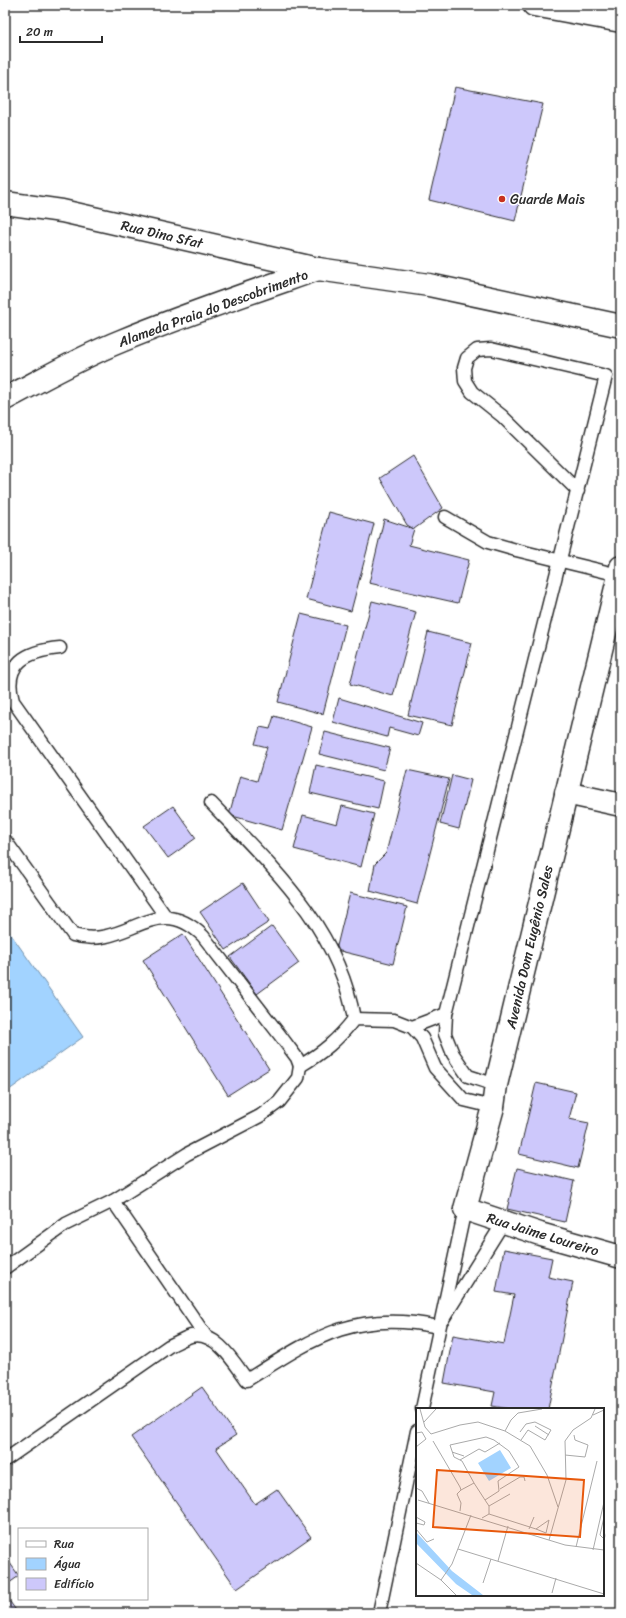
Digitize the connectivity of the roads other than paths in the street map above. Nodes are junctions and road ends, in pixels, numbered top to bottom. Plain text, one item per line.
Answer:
1 (534, 5) edge
2 (621, 21) edge
3 (5, 203) edge
4 (318, 269) junction
5 (621, 326) edge
6 (5, 399) edge
7 (578, 491) junction
8 (445, 517) dead end
9 (560, 560) junction
10 (620, 571) edge
11 (60, 648) dead end
12 (8, 674) edge
13 (566, 793) junction
14 (211, 803) dead end
15 (621, 805) edge
16 (5, 840) edge
17 (166, 917) junction
18 (446, 1014) junction
19 (354, 1019) junction
20 (412, 1027) junction
21 (300, 1066) junction
22 (496, 1086) junction
23 (493, 1107) junction
24 (113, 1201) junction
25 (465, 1209) junction
26 (503, 1223) junction
27 (621, 1257) edge
28 (5, 1268) edge
29 (439, 1327) junction
30 (205, 1335) junction
31 (422, 1408) edge
32 (416, 1436) edge
33 (5, 1460) edge
34 (379, 1613) edge

1 - 2 street
3 - 4 street, Rua Dina Sfat
4 - 5 street, Alameda Praia do Descobrimento
4 - 6 street, Alameda Praia do Descobrimento
7 - 7 lane
7 - 9 lane
8 - 9 lane
9 - 10 lane
9 - 18 lane
10 - 13 street, Avenida Dom Eugênio Sales
11 - 12 lane
12 - 17 lane
13 - 15 street
13 - 22 street, Avenida Dom Eugênio Sales
14 - 19 lane
16 - 17 lane
17 - 21 lane
18 - 20 lane
18 - 22 lane
19 - 20 lane
19 - 21 lane
20 - 23 lane
21 - 24 lane
22 - 23 street, Avenida Dom Eugênio Sales
23 - 25 street, Avenida Dom Eugênio Sales
24 - 28 lane
24 - 30 lane
25 - 26 street, Rua Jaime Loureiro
25 - 29 lane, Avenida Dom Eugênio Sales
26 - 27 street, Rua Jaime Loureiro
26 - 29 lane, Avenida Dom Eugênio Sales
29 - 30 lane
29 - 31 lane, Avenida Dom Eugênio Sales
30 - 33 lane
32 - 34 lane

